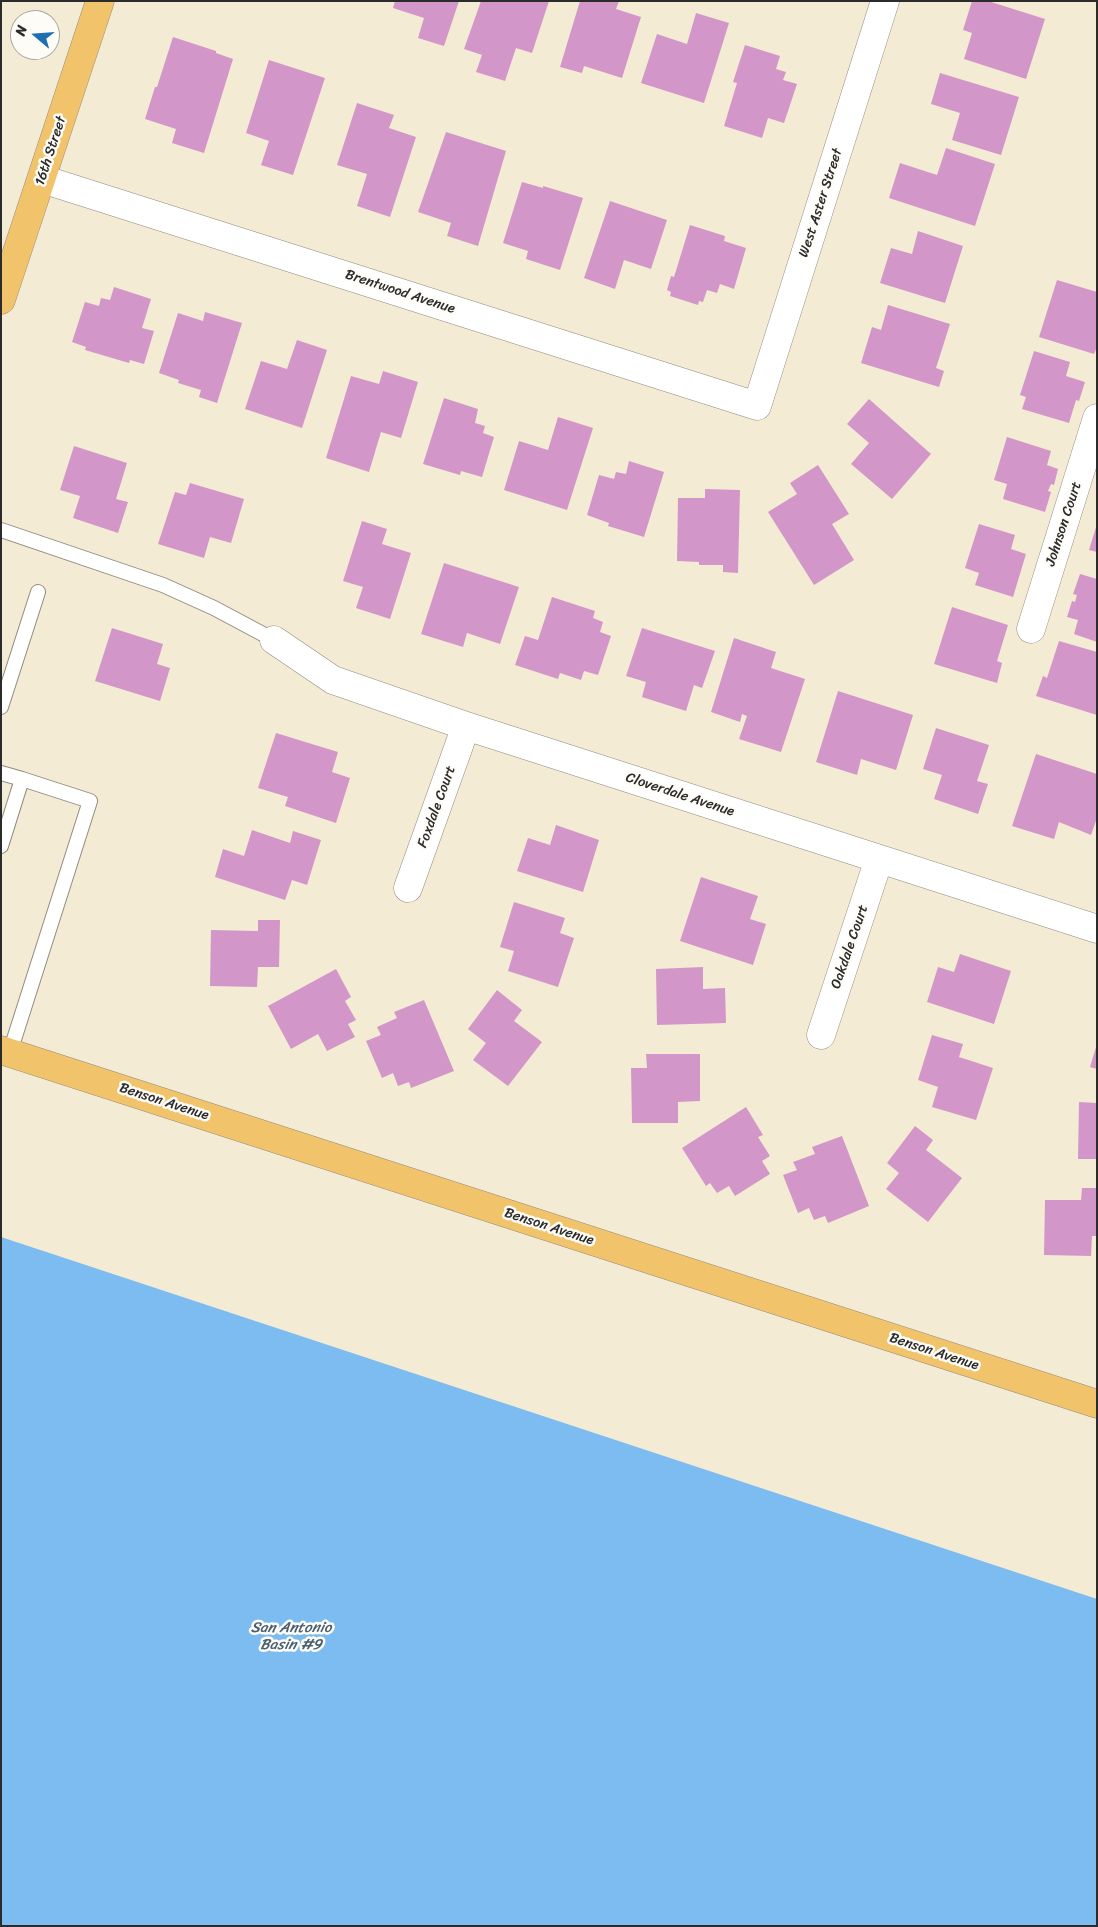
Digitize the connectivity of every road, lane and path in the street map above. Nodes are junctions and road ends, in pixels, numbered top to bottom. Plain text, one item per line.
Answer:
1 (100, 1) edge
2 (885, 1) edge
3 (42, 179) junction
4 (1, 300) edge
5 (757, 406) joint
6 (1097, 418) edge
7 (1090, 464) edge
8 (1, 530) edge
9 (38, 592) dead end
10 (1030, 629) dead end
11 (274, 640) joint
12 (1, 708) edge
13 (466, 726) junction
14 (1, 773) edge
15 (22, 779) junction
16 (1, 846) edge
17 (879, 858) junction
18 (408, 888) dead end
19 (1097, 929) edge
20 (820, 1035) dead end
21 (6, 1051) edge
22 (1097, 1404) edge

1 - 3 main road, 16th Street
2 - 5 street, West Aster Street
3 - 4 main road, 16th Street
3 - 5 street, Brentwood Avenue
6 - 7 street, Johnson Court
7 - 10 street, Johnson Court
8 - 11 lane
9 - 12 lane
11 - 13 street, Cloverdale Avenue
13 - 17 street, Cloverdale Avenue
13 - 18 street, Foxdale Court
14 - 15 lane
15 - 16 lane
15 - 21 lane
17 - 19 street, Cloverdale Avenue
17 - 20 street, Oakdale Court
21 - 22 main road, Benson Avenue

